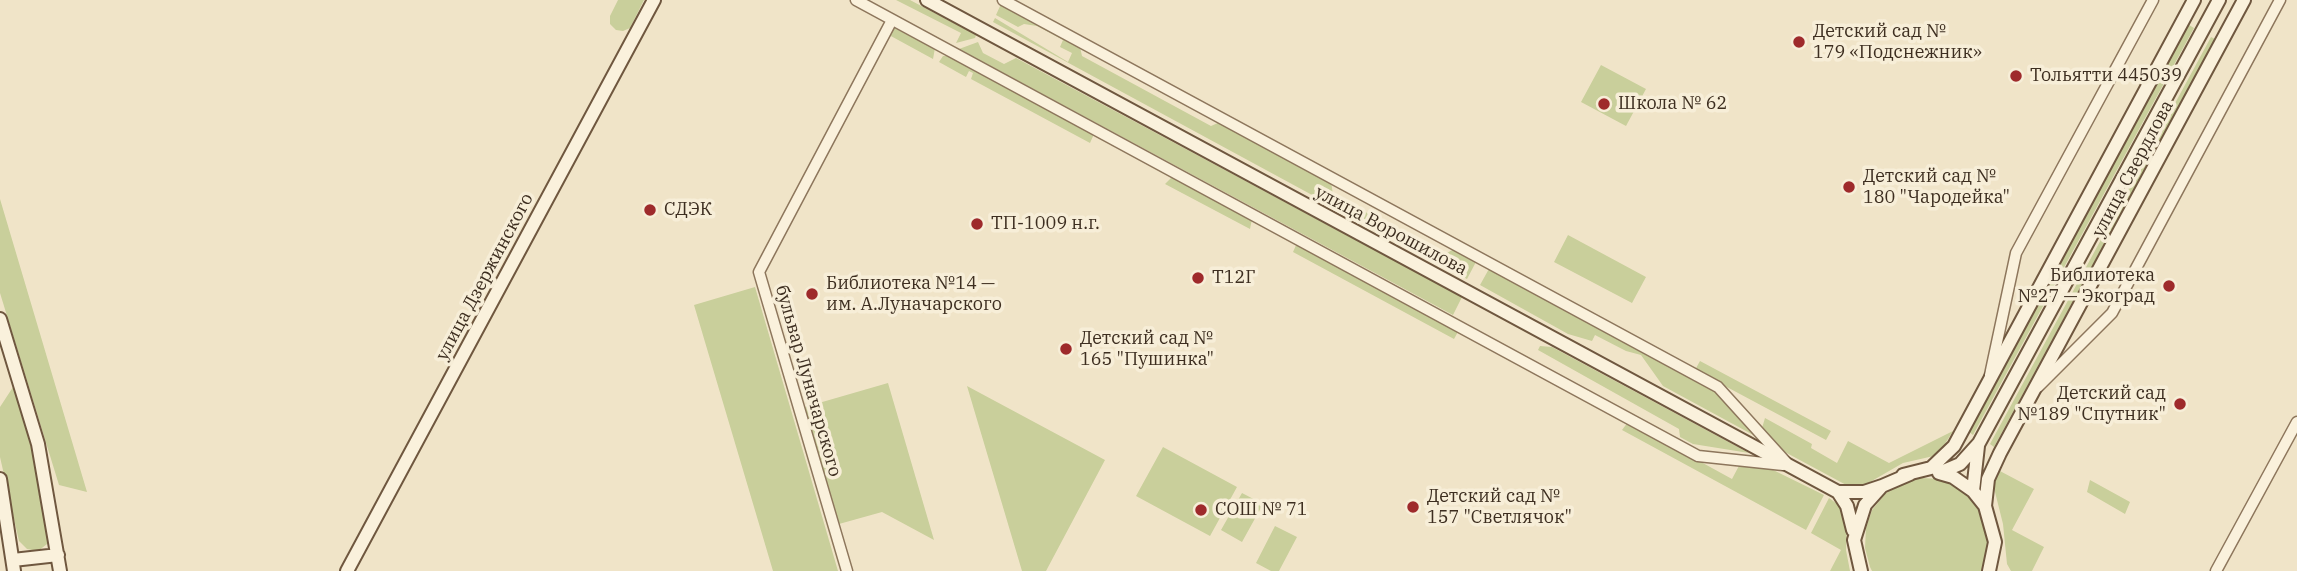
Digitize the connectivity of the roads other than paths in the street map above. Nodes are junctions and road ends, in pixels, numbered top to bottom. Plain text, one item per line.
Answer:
1 (654, 0) edge
2 (856, 0) edge
3 (927, 0) edge
4 (1003, 0) edge
5 (2153, 0) edge
6 (2194, 0) edge
7 (2219, 0) edge
8 (2244, 0) edge
9 (2280, 0) edge
10 (892, 20) junction
11 (0, 319) edge
12 (1987, 386) junction
13 (2031, 395) junction
14 (2297, 422) edge
15 (1979, 443) junction
16 (1788, 465) junction
17 (1940, 473) junction
18 (1903, 475) junction
19 (0, 479) edge
20 (1882, 486) junction
21 (1973, 491) junction
22 (1838, 492) junction
23 (1985, 506) junction
24 (1854, 540) junction
25 (1995, 542) junction
26 (58, 555) junction
27 (13, 565) edge
28 (1859, 569) edge
29 (60, 571) edge
30 (347, 571) edge
31 (847, 571) edge
32 (1989, 571) edge
33 (2002, 571) edge
34 (2216, 571) edge

1 - 30 main road, улица Дзержинского
2 - 10 street
3 - 16 main road, улица Ворошилова
4 - 16 street
5 - 12 street
6 - 12 main road, улица Свердлова
7 - 15 main road, улица Свердлова
8 - 13 main road, улица Свердлова
9 - 13 street
10 - 16 street
10 - 31 street, бульвар Луначарского
11 - 26 main road
12 - 18 main road, улица Свердлова
13 - 23 main road, улица Свердлова
14 - 34 street
15 - 17 main road, улица Свердлова
15 - 21 main road, улица Свердлова
16 - 22 main road, улица Ворошилова
17 - 18 main road
17 - 21 main road
18 - 20 main road, улица Свердлова
19 - 27 main road
20 - 22 main road
20 - 24 main road
21 - 23 main road
22 - 24 main road
23 - 25 main road
24 - 28 main road
25 - 32 main road
25 - 33 main road
26 - 27 main road
26 - 29 main road

